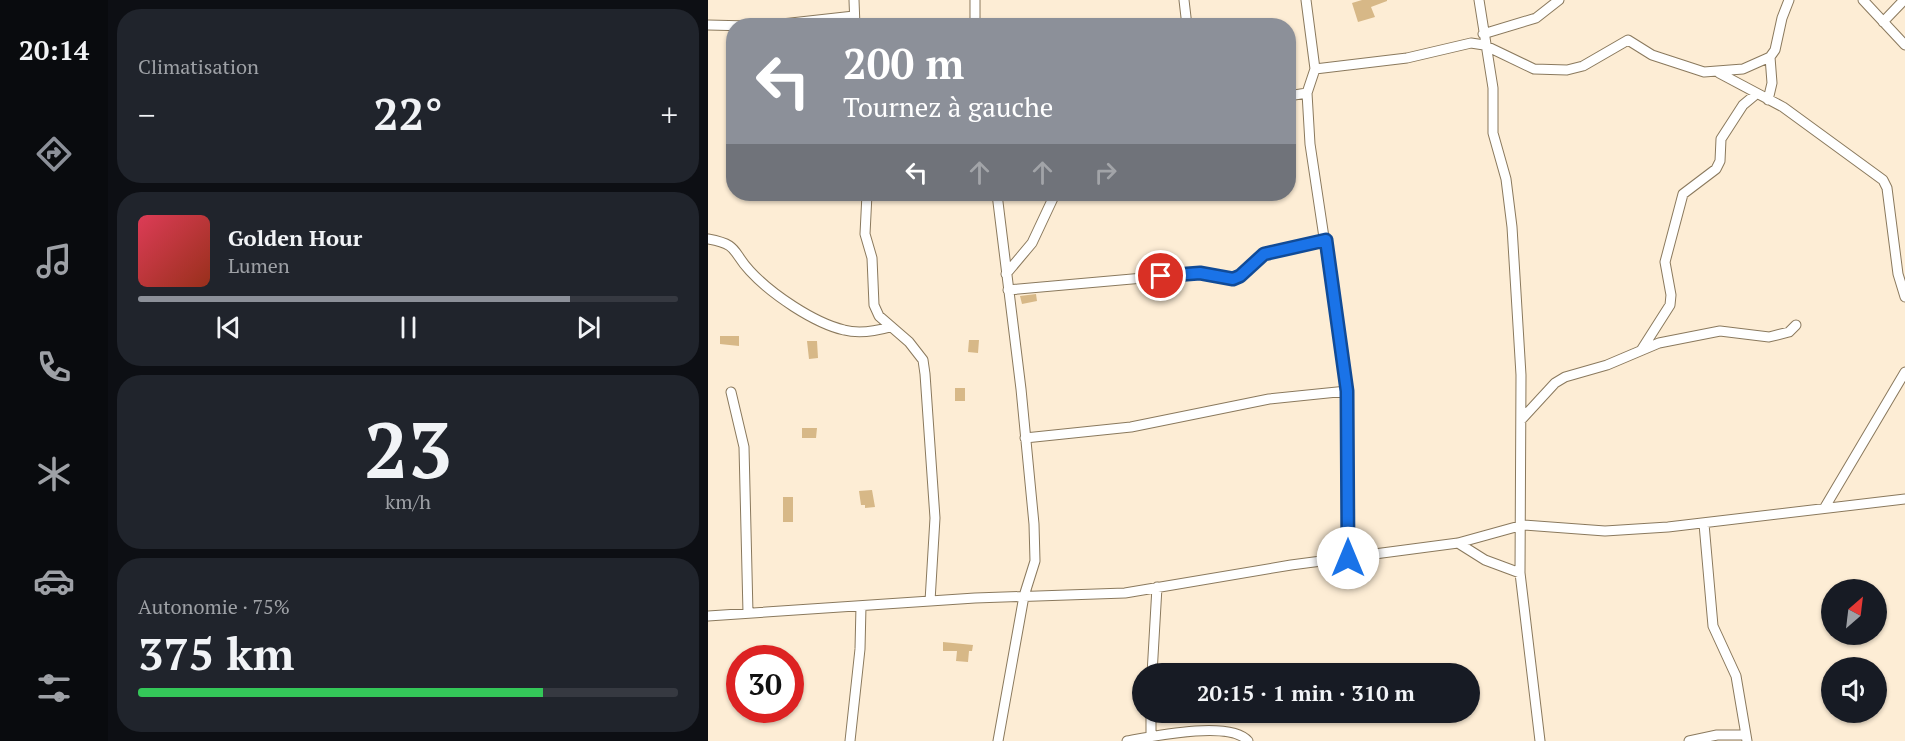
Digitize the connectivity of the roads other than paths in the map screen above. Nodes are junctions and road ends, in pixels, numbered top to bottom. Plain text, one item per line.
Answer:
1 (854, 0) edge
2 (975, 0) edge
3 (1184, 0) edge
4 (1306, 0) edge
5 (1479, 0) edge
6 (1559, 0) edge
7 (1789, 0) edge
8 (1863, 0) edge
9 (1904, 0) edge
10 (855, 18) edge
11 (975, 18) edge
12 (1186, 18) edge
13 (1883, 21) junction
14 (708, 25) edge
15 (726, 25) edge
16 (1484, 39) junction
17 (1905, 45) edge
18 (1770, 57) junction
19 (1315, 69) junction
20 (1719, 73) junction
21 (1307, 93) junction
22 (1296, 95) edge
23 (1755, 95) junction
24 (1768, 100) junction
25 (867, 201) edge
26 (998, 201) edge
27 (1052, 201) edge
28 (708, 239) edge
29 (1326, 240) junction
30 (1006, 274) junction
31 (1008, 290) junction
32 (1905, 297) edge
33 (1796, 325) dead end
34 (890, 327) junction
35 (1641, 351) junction
36 (1905, 372) edge
37 (1347, 391) junction
38 (731, 392) dead end
39 (1521, 420) junction
40 (1025, 438) junction
41 (1905, 499) edge
42 (1825, 507) junction
43 (1704, 524) junction
44 (1523, 525) junction
45 (1458, 543) junction
46 (1348, 558) junction
47 (1521, 573) junction
48 (1157, 587) junction
49 (1024, 596) junction
50 (930, 601) junction
51 (861, 606) junction
52 (748, 613) junction
53 (708, 616) edge
54 (1153, 663) edge
55 (1151, 723) edge
56 (1151, 736) junction
57 (1185, 737) edge
58 (1746, 738) edge
59 (850, 741) edge
60 (999, 741) edge
61 (1127, 741) edge
62 (1248, 741) edge
63 (1540, 741) edge
64 (1689, 741) edge

1 - 10 street
2 - 11 street
3 - 12 street
4 - 19 street
5 - 16 street
6 - 16 street
7 - 18 street
8 - 13 street
9 - 13 street
13 - 17 street
14 - 15 street
16 - 19 street
16 - 20 street
16 - 39 street
18 - 20 street
18 - 24 street
19 - 21 street
20 - 23 street
21 - 22 street
21 - 29 street
23 - 24 street
23 - 35 street
24 - 32 street
25 - 34 street
26 - 30 street
27 - 30 street
28 - 34 street
29 - 31 street
29 - 37 street
30 - 31 street
31 - 40 street
33 - 35 street
34 - 50 street
35 - 39 street
36 - 42 street
37 - 40 street
37 - 46 street
38 - 52 street
39 - 44 street
40 - 49 street
41 - 42 street
42 - 43 street
43 - 44 street
43 - 58 street
44 - 45 street
44 - 47 street
45 - 46 street
45 - 47 street
46 - 48 street
47 - 63 street
48 - 49 street
48 - 54 street
49 - 50 street
49 - 60 street
50 - 51 street
51 - 52 street
51 - 59 street
52 - 53 street
55 - 56 street
56 - 57 street
56 - 61 street
57 - 62 street
58 - 64 street

